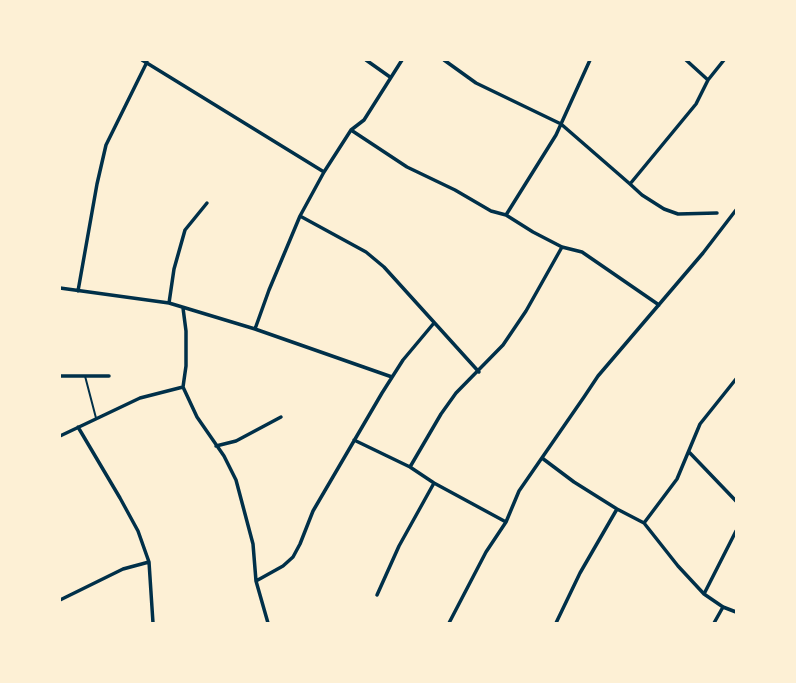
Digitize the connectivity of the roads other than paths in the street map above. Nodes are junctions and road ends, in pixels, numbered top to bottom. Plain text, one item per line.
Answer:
1 (142, 60) edge
2 (366, 60) edge
3 (402, 60) edge
4 (444, 60) edge
5 (590, 60) edge
6 (686, 60) edge
7 (724, 60) edge
8 (147, 62) junction
9 (390, 78) junction
10 (708, 80) junction
11 (561, 124) junction
12 (352, 130) junction
13 (324, 172) junction
14 (630, 184) junction
15 (207, 203) dead end
16 (736, 210) edge
17 (717, 213) dead end
18 (506, 215) junction
19 (300, 216) junction
20 (562, 247) junction
21 (60, 288) edge
22 (78, 291) junction
23 (169, 303) junction
24 (659, 305) junction
25 (183, 308) junction
26 (434, 323) junction
27 (256, 329) junction
28 (479, 372) junction
29 (60, 376) edge
30 (85, 376) junction
31 (110, 376) dead end
32 (392, 378) junction
33 (736, 378) edge
34 (182, 387) junction
35 (281, 417) dead end
36 (96, 420) junction
37 (78, 427) junction
38 (60, 436) edge
39 (354, 440) junction
40 (216, 446) junction
41 (689, 452) junction
42 (542, 458) junction
43 (410, 466) junction
44 (434, 482) junction
45 (736, 501) edge
46 (617, 509) junction
47 (506, 522) junction
48 (644, 523) junction
49 (736, 531) edge
50 (149, 562) junction
51 (256, 581) junction
52 (704, 594) junction
53 (377, 595) dead end
54 (60, 600) edge
55 (723, 607) junction
56 (736, 612) edge
57 (153, 623) edge
58 (268, 623) edge
59 (449, 623) edge
60 (556, 623) edge
61 (714, 623) edge

1 - 8 street
2 - 9 street
3 - 9 street
4 - 11 street
5 - 11 street
6 - 10 street
7 - 10 street
8 - 13 street
8 - 22 street
9 - 12 street
10 - 14 street
11 - 14 street
11 - 18 street
12 - 13 street
12 - 18 street
13 - 19 street
14 - 17 street
15 - 23 street
16 - 24 street
18 - 20 street
19 - 26 street
19 - 27 street
20 - 24 street
20 - 28 street
21 - 22 street
22 - 23 street
23 - 25 street
24 - 42 street
25 - 27 street
25 - 34 street
26 - 28 street
26 - 32 street
27 - 32 street
28 - 43 street
29 - 30 street
30 - 31 street
30 - 36 lane
32 - 39 street
33 - 41 street
34 - 36 street
34 - 40 street
35 - 40 street
36 - 37 street
37 - 38 street
37 - 50 street
39 - 43 street
39 - 51 street
40 - 51 street
41 - 45 street
41 - 48 street
42 - 46 street
42 - 47 street
43 - 44 street
44 - 47 street
44 - 53 street
46 - 48 street
46 - 60 street
47 - 59 street
48 - 52 street
49 - 52 street
50 - 54 street
50 - 57 street
51 - 58 street
52 - 55 street
55 - 56 street
55 - 61 street

